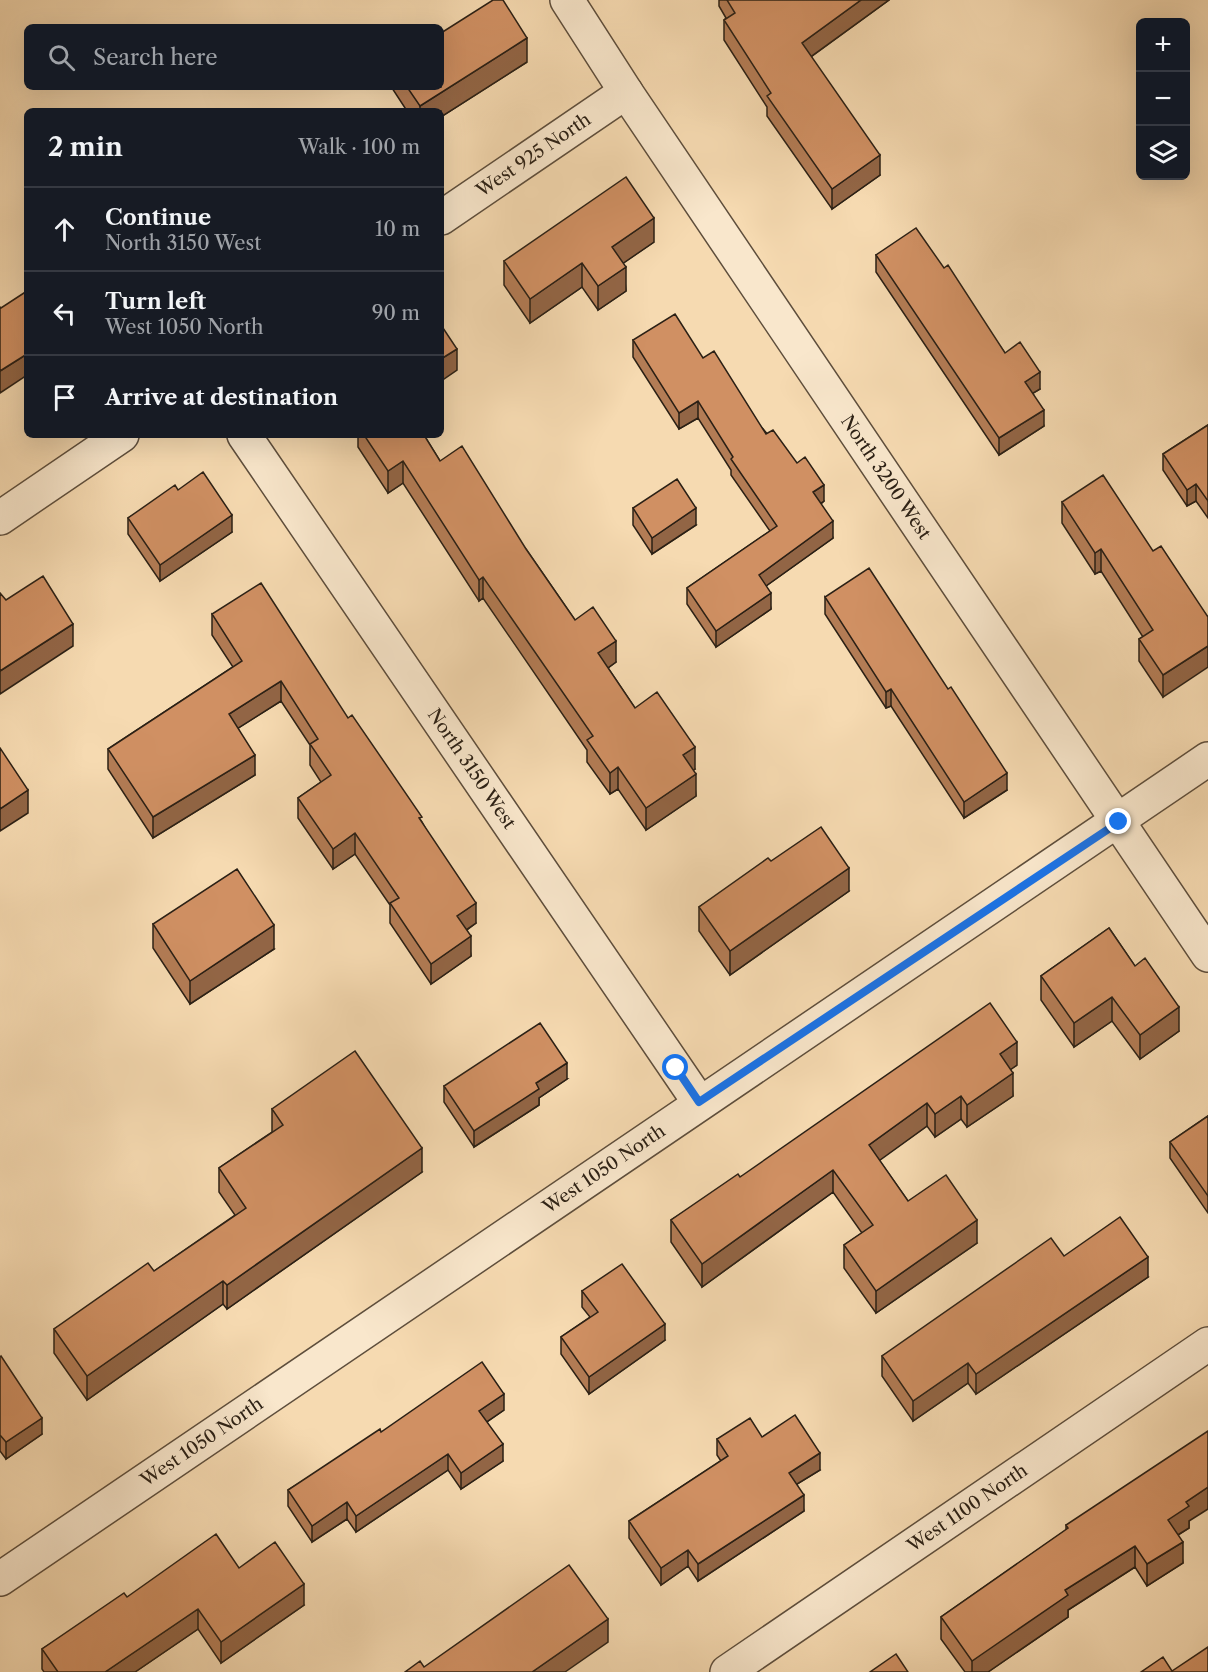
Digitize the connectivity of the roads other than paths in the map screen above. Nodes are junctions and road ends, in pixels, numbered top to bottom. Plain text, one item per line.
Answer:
1 (567, 0) edge
2 (626, 92) junction
3 (444, 216) edge
4 (118, 438) edge
5 (246, 438) edge
6 (0, 518) edge
7 (1208, 759) edge
8 (1119, 822) junction
9 (1208, 955) edge
10 (699, 1102) junction
11 (1208, 1344) edge
12 (0, 1579) edge
13 (727, 1672) edge

1 - 2 street, North 3200 West
2 - 3 street, West 925 North
2 - 8 street, North 3200 West
4 - 6 street
5 - 10 street, North 3150 West
7 - 8 street, West 1050 North
8 - 9 street, North 3200 West
8 - 10 street, West 1050 North
10 - 12 street, West 1050 North
11 - 13 street, West 1100 North

